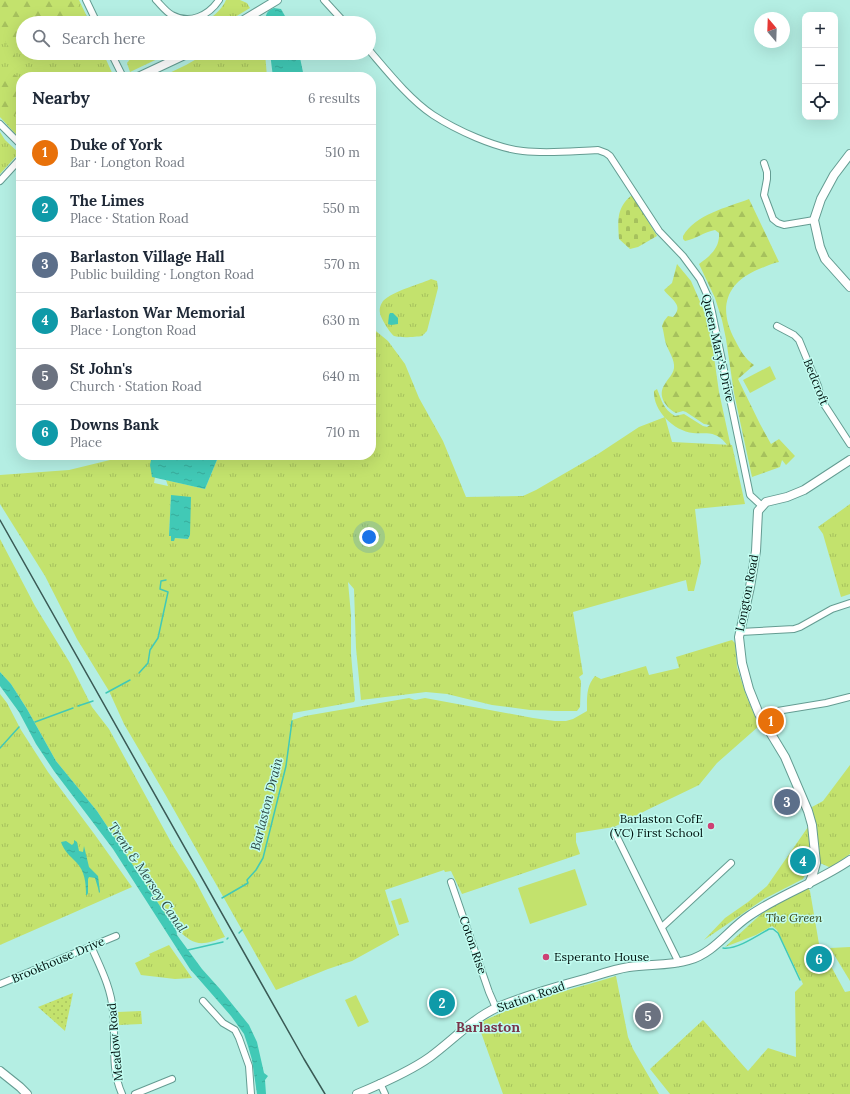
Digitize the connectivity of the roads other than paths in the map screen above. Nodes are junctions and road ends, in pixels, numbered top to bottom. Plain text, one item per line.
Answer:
1 (86, 0) edge
2 (156, 0) edge
3 (219, 0) edge
4 (277, 0) edge
5 (324, 0) edge
6 (94, 16) edge
7 (173, 16) edge
8 (198, 16) edge
9 (251, 16) edge
10 (339, 16) edge
11 (376, 58) edge
12 (114, 60) edge
13 (174, 60) edge
14 (120, 72) edge
15 (149, 72) edge
16 (0, 124) edge
17 (16, 140) edge
18 (850, 154) edge
19 (16, 163) edge
20 (764, 163) dead end
21 (0, 181) edge
22 (814, 220) junction
23 (850, 288) edge
24 (777, 326) dead end
25 (850, 444) edge
26 (850, 460) edge
27 (762, 506) junction
28 (850, 603) edge
29 (740, 632) junction
30 (850, 697) edge
31 (759, 714) junction
32 (614, 831) dead end
33 (850, 860) edge
34 (731, 863) dead end
35 (816, 863) junction
36 (830, 873) junction
37 (451, 882) dead end
38 (809, 884) junction
39 (662, 927) junction
40 (116, 936) dead end
41 (90, 946) junction
42 (679, 963) junction
43 (0, 984) edge
44 (203, 1001) dead end
45 (496, 1008) junction
46 (0, 1071) edge
47 (172, 1079) dead end
48 (380, 1083) junction
49 (27, 1094) edge
50 (122, 1094) edge
51 (135, 1094) edge
52 (251, 1094) edge
53 (357, 1094) edge
54 (385, 1094) edge

1 - 6 street
2 - 7 street
3 - 8 street
4 - 9 street
5 - 10 street
11 - 27 street, Queen Mary's Drive
12 - 14 street
13 - 15 street
16 - 17 street
18 - 22 street
19 - 21 street
20 - 22 street
22 - 23 street
24 - 25 street, Bedcroft
26 - 27 street
27 - 29 street, Longton Road
28 - 29 street
29 - 31 street, Longton Road
30 - 31 street
31 - 35 street, Longton Road
32 - 39 street
33 - 36 street, Station Road
34 - 39 street
35 - 36 street
35 - 38 street, Longton Road
36 - 38 street, Station Road
37 - 45 street, Coton Rise
38 - 42 street, Station Road
39 - 42 street
40 - 41 street, Brookhouse Drive
41 - 43 street, Brookhouse Drive
41 - 50 street, Meadow Road
42 - 45 street, Station Road
44 - 52 street
45 - 48 street, Station Road
46 - 49 street
47 - 51 street
48 - 53 street, Station Road
48 - 54 street

